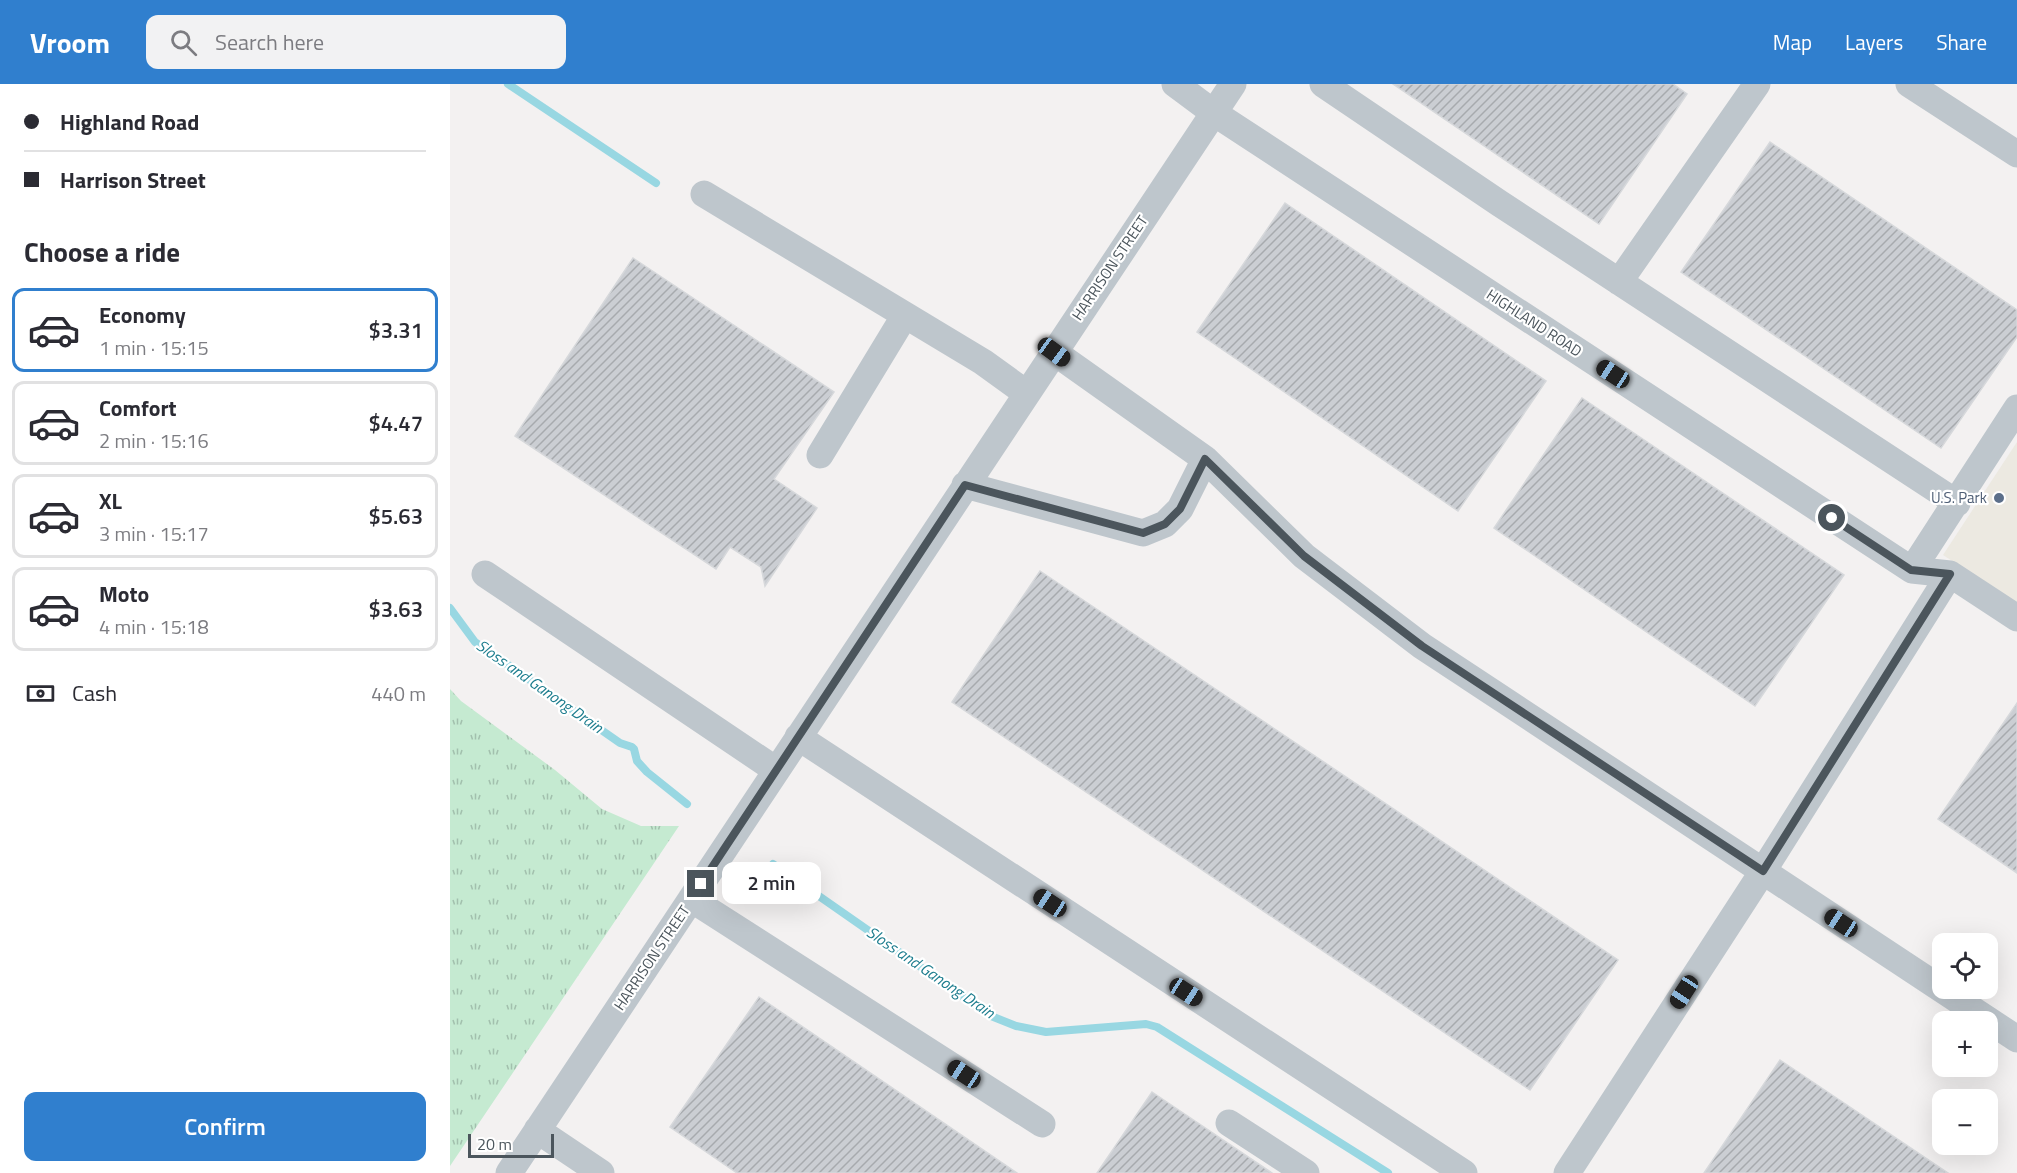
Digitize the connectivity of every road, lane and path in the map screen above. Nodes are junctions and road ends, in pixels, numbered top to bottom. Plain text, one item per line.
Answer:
1 (1175, 84) edge
2 (1233, 84) edge
3 (1323, 84) edge
4 (1757, 84) edge
5 (1909, 84) edge
6 (1214, 113) junction
7 (2017, 154) edge
8 (704, 194) dead end
9 (1619, 282) junction
10 (905, 315) junction
11 (1054, 352) junction
12 (1026, 393) junction
13 (2017, 408) edge
14 (820, 455) dead end
15 (1205, 459) junction
16 (965, 485) junction
17 (1957, 503) junction
18 (1911, 570) junction
19 (485, 574) dead end
20 (1950, 574) junction
21 (2017, 618) edge
22 (798, 737) junction
23 (776, 770) junction
24 (1763, 871) junction
25 (691, 899) junction
26 (2017, 1040) edge
27 (1229, 1123) dead end
28 (1042, 1124) dead end
29 (537, 1130) junction
30 (509, 1173) edge
31 (601, 1173) edge
32 (1306, 1173) edge
33 (1464, 1173) edge
34 (1567, 1173) edge

1 - 6 street, HIGHLAND ROAD
2 - 6 street, HARRISON STREET
3 - 9 street
4 - 9 street
5 - 7 street
6 - 11 street, HARRISON STREET
6 - 18 street, HIGHLAND ROAD
8 - 10 street
9 - 17 street
10 - 12 street
10 - 14 street
11 - 12 street, HARRISON STREET
11 - 15 street
12 - 16 street, HARRISON STREET
13 - 17 street
15 - 16 street
15 - 24 street
16 - 22 street, HARRISON STREET
17 - 18 street
18 - 20 street, HIGHLAND ROAD
19 - 23 street
20 - 21 street
20 - 24 street
22 - 23 street, HARRISON STREET
22 - 33 street
23 - 25 street, HARRISON STREET
24 - 26 street
24 - 34 street
25 - 28 street
25 - 29 street, HARRISON STREET
27 - 32 street
29 - 30 street, HARRISON STREET
29 - 31 street

